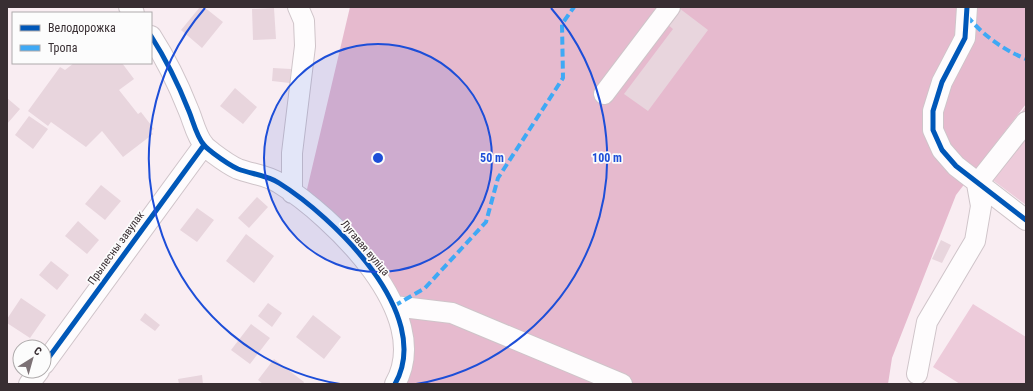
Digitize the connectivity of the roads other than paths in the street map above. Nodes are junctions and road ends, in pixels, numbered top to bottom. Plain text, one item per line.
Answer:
1 (298, 7) edge
2 (670, 7) edge
3 (967, 7) edge
4 (152, 38) edge
5 (604, 94) dead end
6 (1026, 122) edge
7 (204, 145) junction
8 (976, 184) junction
9 (292, 193) junction
10 (1026, 220) edge
11 (394, 306) junction
12 (52, 353) edge
13 (917, 374) dead end
14 (395, 384) edge
15 (622, 384) edge

1 - 9 street
2 - 5 street
3 - 8 street
4 - 7 street, Лугавая вуліца
6 - 8 street
7 - 9 street, Лугавая вуліца
7 - 12 street, Прылесны завулак
8 - 10 street
8 - 13 street
9 - 11 street, Лугавая вуліца
11 - 14 street, Лугавая вуліца
11 - 15 street

